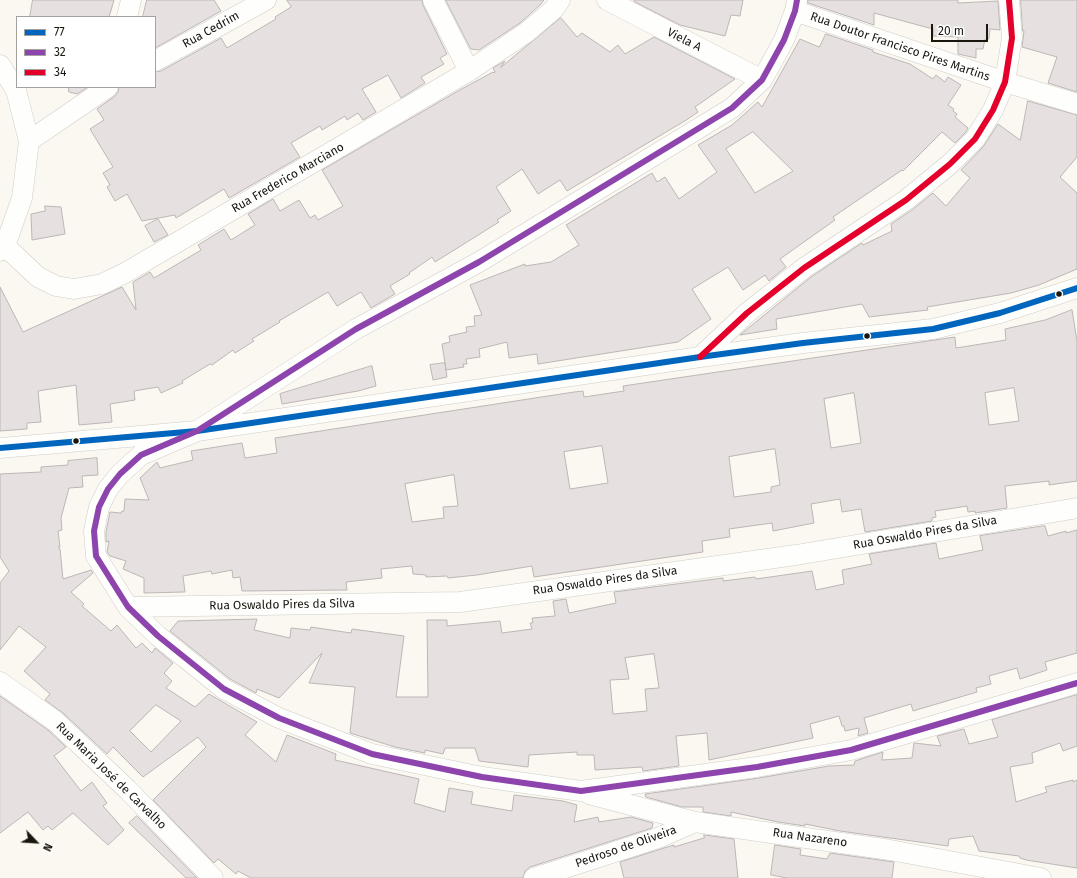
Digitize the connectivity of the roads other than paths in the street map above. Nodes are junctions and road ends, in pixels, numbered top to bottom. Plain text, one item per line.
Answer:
1 (131, 0) edge
2 (266, 0) edge
3 (432, 0) edge
4 (560, 0) edge
5 (607, 0) edge
6 (1010, 0) edge
7 (796, 5) edge
8 (127, 16) edge
9 (156, 59) edge
10 (0, 65) edge
11 (469, 71) junction
12 (762, 80) junction
13 (1005, 82) junction
14 (107, 88) edge
15 (1077, 104) edge
16 (29, 140) junction
17 (2, 248) edge
18 (1077, 288) edge
19 (700, 357) junction
20 (197, 431) junction
21 (0, 448) edge
22 (1077, 508) edge
23 (128, 607) junction
24 (0, 682) edge
25 (1077, 683) edge
26 (581, 792) junction
27 (695, 822) junction
28 (213, 878) edge
29 (534, 878) edge
30 (1041, 878) edge

1 - 8 street
2 - 9 street, Rua Cedrim
3 - 11 street
4 - 11 street, Rua Frederico Marciano
5 - 12 street, Viela A
6 - 13 street
7 - 12 street
7 - 13 street, Rua Doutor Francisco Pires Martins
10 - 16 street
11 - 17 street, Rua Frederico Marciano
12 - 20 street
13 - 15 street, Rua Doutor Francisco Pires Martins
13 - 19 street
14 - 16 street
16 - 17 street
18 - 19 street
19 - 20 street
20 - 21 street
20 - 23 street
22 - 23 street, Rua Oswaldo Pires da Silva
23 - 26 street
24 - 28 street, Rua Maria José de Carvalho
25 - 26 street
26 - 27 street, Rua Nazareno
27 - 29 street, Pedroso de Oliveira
27 - 30 street, Rua Nazareno

